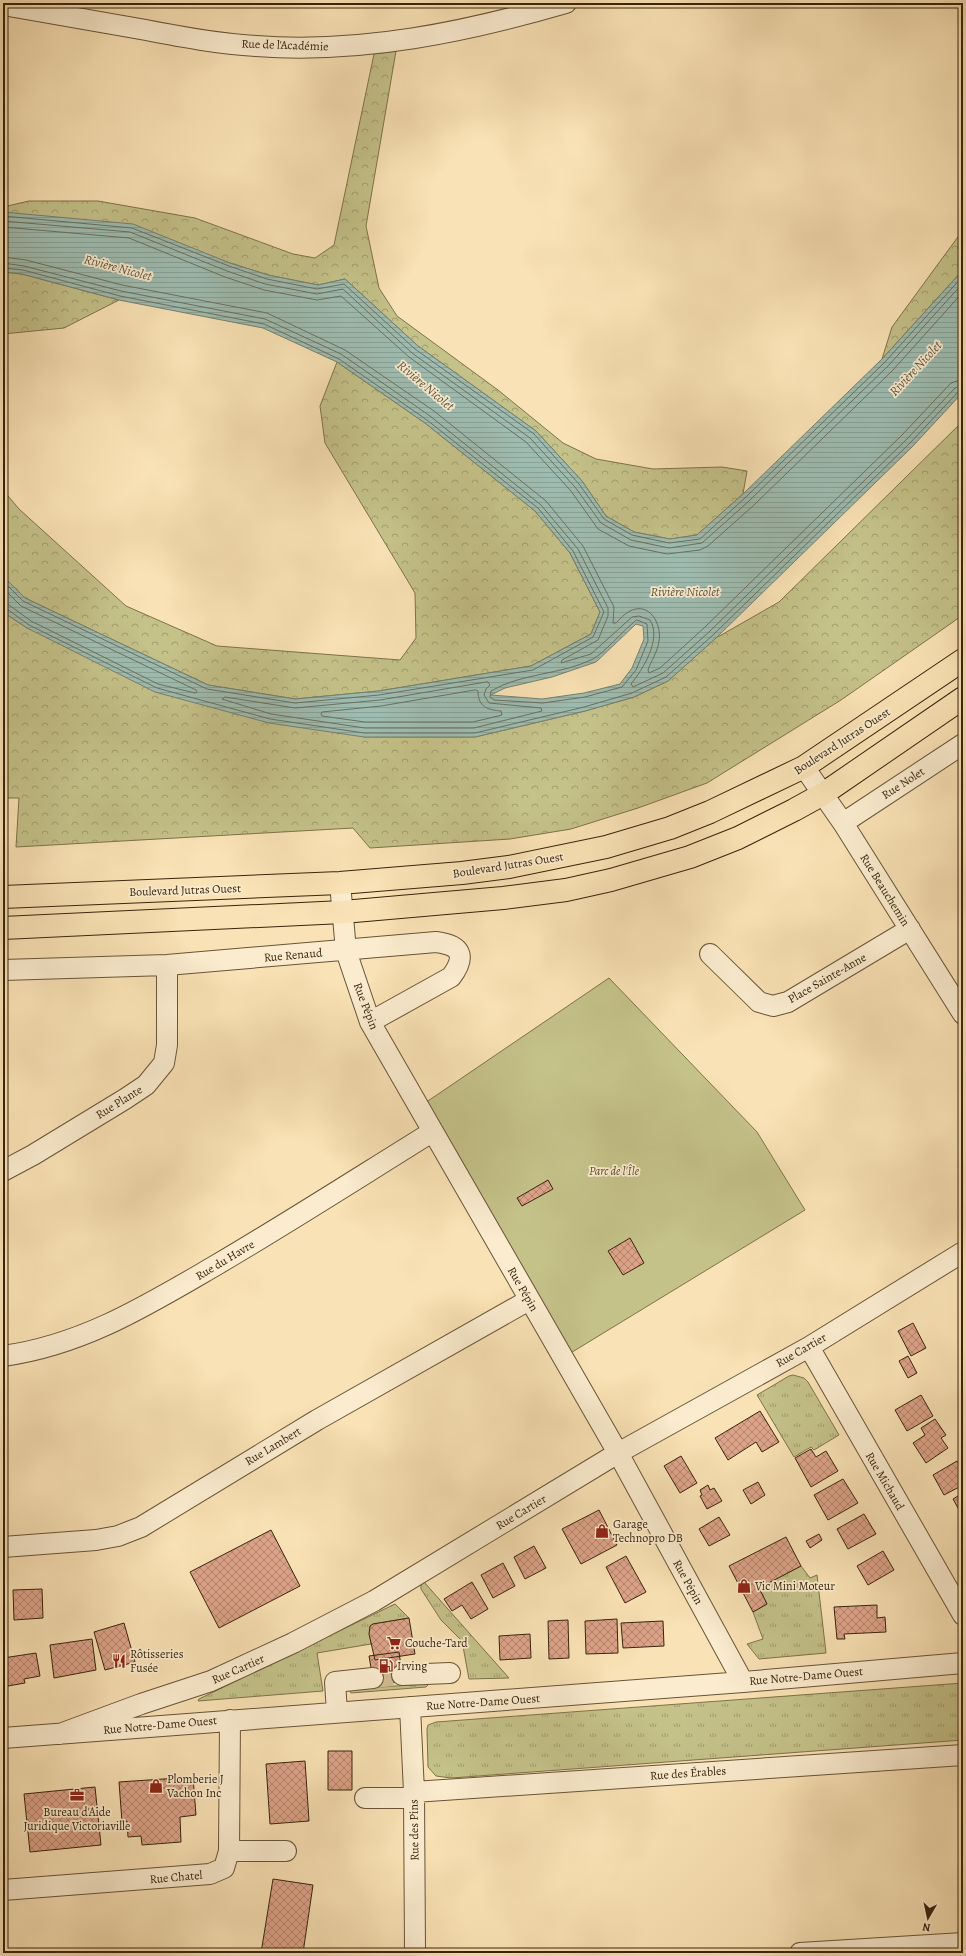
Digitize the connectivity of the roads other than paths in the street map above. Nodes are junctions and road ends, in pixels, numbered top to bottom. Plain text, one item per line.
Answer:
1 (566, 3) edge
2 (3, 5) edge
3 (963, 660) edge
4 (963, 698) edge
5 (963, 744) edge
6 (804, 767) junction
7 (823, 794) junction
8 (843, 823) junction
9 (340, 883) junction
10 (3, 897) edge
11 (343, 912) junction
12 (3, 928) edge
13 (910, 929) junction
14 (346, 951) junction
15 (710, 954) dead end
16 (167, 965) junction
17 (3, 970) edge
18 (963, 1014) edge
19 (370, 1022) junction
20 (432, 1132) junction
21 (3, 1171) edge
22 (963, 1252) edge
23 (529, 1300) junction
24 (808, 1347) junction
25 (3, 1356) edge
26 (618, 1454) junction
27 (3, 1547) edge
28 (963, 1616) edge
29 (963, 1663) edge
30 (450, 1673) dead end
31 (402, 1676) tunnel mouth
32 (373, 1678) tunnel mouth
33 (743, 1682) junction
34 (410, 1707) junction
35 (337, 1712) junction
36 (230, 1720) junction
37 (60, 1734) junction
38 (3, 1738) edge
39 (963, 1755) edge
40 (414, 1795) junction
41 (365, 1798) dead end
42 (229, 1851) junction
43 (286, 1851) dead end
44 (3, 1890) edge
45 (963, 1943) edge
46 (415, 1953) edge
47 (800, 1953) edge

1 - 2 street, Rue de l'Académie
3 - 6 main road, Boulevard Jutras Ouest
4 - 7 main road
5 - 8 street, Rue Nolet
6 - 7 street, Rue Beauchemin
6 - 9 main road, Boulevard Jutras Ouest
7 - 8 street, Rue Beauchemin
7 - 11 main road
8 - 13 street, Rue Beauchemin
9 - 10 main road, Boulevard Jutras Ouest
9 - 11 street, Rue Pépin
11 - 12 main road
11 - 14 street, Rue Pépin
13 - 15 street, Place Sainte-Anne
13 - 18 street, Rue Beauchemin
14 - 16 street, Rue Renaud
14 - 19 street, Rue Pépin
14 - 19 street, Rue Renaud
16 - 17 street, Rue Renaud
16 - 21 street, Rue Plante
19 - 20 street, Rue Pépin
20 - 23 street, Rue Pépin
20 - 25 street, Rue du Havre
22 - 24 street, Rue Cartier
23 - 26 street, Rue Pépin
23 - 27 street, Rue Lambert
24 - 26 street, Rue Cartier
24 - 28 street, Rue Michaud
26 - 33 street, Rue Pépin
26 - 37 street, Rue Cartier
29 - 33 street, Rue Notre-Dame Ouest
30 - 31 street
32 - 35 street
33 - 34 street, Rue Notre-Dame Ouest
34 - 35 street, Rue Notre-Dame Ouest
34 - 40 street, Rue des Pins
35 - 36 street, Rue Notre-Dame Ouest
36 - 37 street, Rue Notre-Dame Ouest
36 - 42 street, Rue Chatel
37 - 38 street, Rue Notre-Dame Ouest
39 - 40 street, Rue des Érables
40 - 41 street, Rue des Érables
40 - 46 street, Rue des Pins
42 - 43 street
42 - 44 street, Rue Chatel
45 - 47 street

